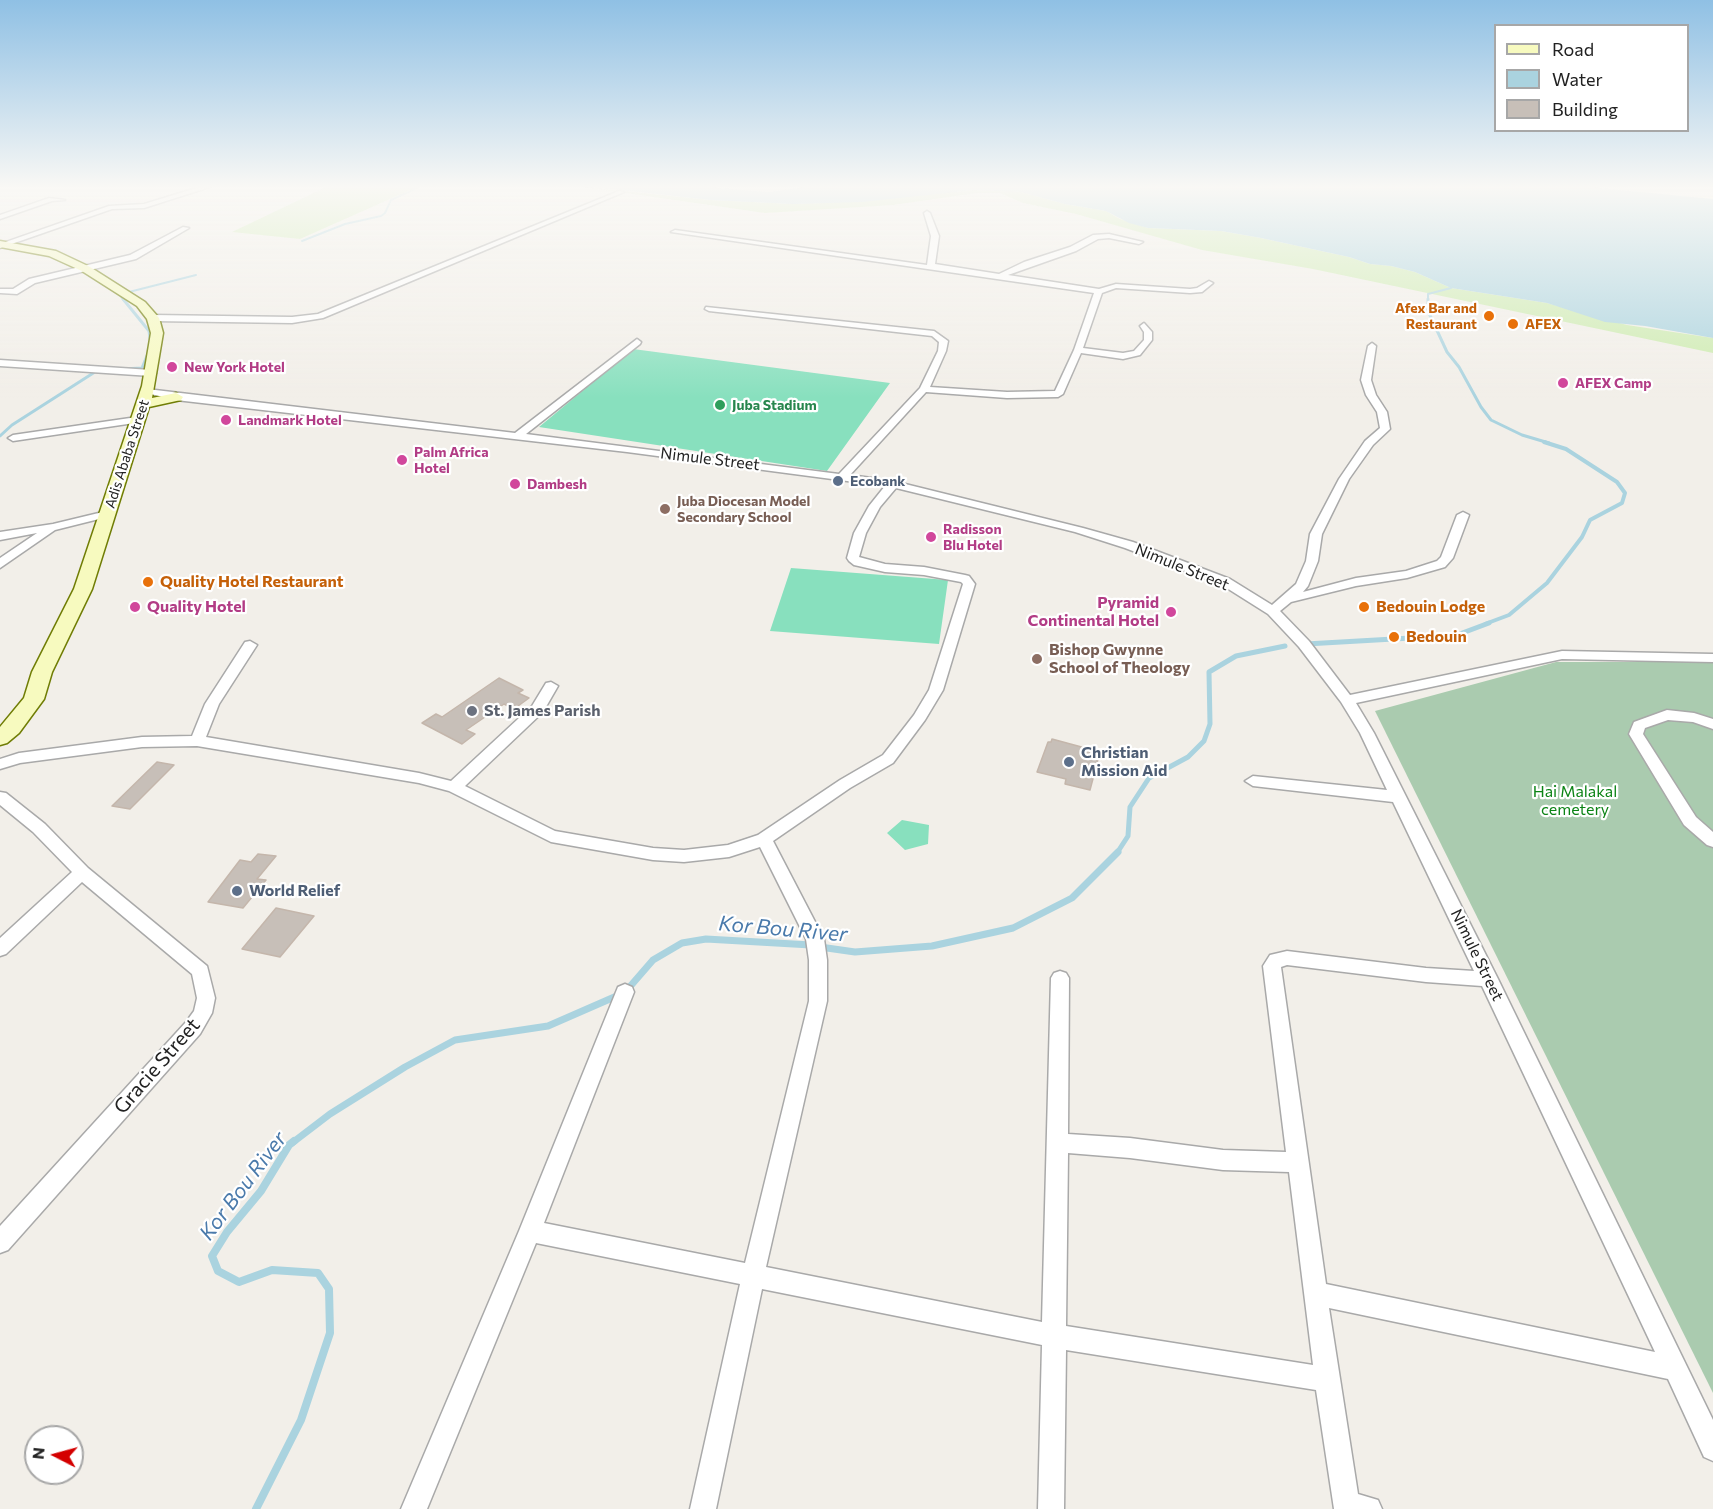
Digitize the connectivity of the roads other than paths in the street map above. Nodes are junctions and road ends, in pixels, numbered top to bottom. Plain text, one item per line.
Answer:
1 (61, 257) edge
2 (131, 257) edge
3 (462, 257) edge
4 (858, 257) edge
5 (932, 257) edge
6 (1047, 257) edge
7 (84, 268) junction
8 (934, 268) junction
9 (1000, 276) junction
10 (1209, 283) dead end
11 (0, 291) edge
12 (1099, 291) junction
13 (709, 309) dead end
14 (153, 318) junction
15 (1144, 326) dead end
16 (637, 342) dead end
17 (1372, 346) dead end
18 (1078, 351) junction
19 (0, 363) edge
20 (17, 364) junction
21 (0, 374) edge
22 (148, 386) junction
23 (924, 389) junction
24 (175, 394) junction
25 (137, 420) junction
26 (518, 436) junction
27 (13, 438) dead end
28 (843, 476) junction
29 (893, 484) junction
30 (107, 514) junction
31 (1463, 516) dead end
32 (53, 527) junction
33 (0, 536) edge
34 (0, 564) edge
35 (1286, 599) junction
36 (1273, 611) junction
37 (250, 645) dead end
38 (1713, 658) edge
39 (551, 686) dead end
40 (1347, 700) junction
41 (1713, 723) edge
42 (0, 738) edge
43 (197, 741) junction
44 (0, 764) edge
45 (1253, 781) dead end
46 (454, 787) junction
47 (0, 797) edge
48 (1400, 797) junction
49 (764, 839) junction
50 (1713, 841) edge
51 (82, 872) junction
52 (0, 949) edge
53 (1060, 978) dead end
54 (1489, 979) junction
55 (625, 992) dead end
56 (1057, 1143) junction
57 (1299, 1162) junction
58 (530, 1232) junction
59 (0, 1242) edge
60 (753, 1275) junction
61 (1316, 1294) junction
62 (1055, 1336) junction
63 (1674, 1368) junction
64 (1327, 1379) junction
65 (1713, 1448) edge
66 (1354, 1508) edge
67 (414, 1509) edge
68 (703, 1509) edge
69 (1051, 1509) edge

1 - 7 street
2 - 7 street
3 - 14 street
4 - 8 street
5 - 8 street
6 - 9 street
7 - 11 street
7 - 14 street
8 - 9 street
9 - 12 street
10 - 12 street
12 - 18 street
13 - 23 street
14 - 22 street, Adis Ababa Street
15 - 18 street
16 - 26 street
17 - 35 street
18 - 23 street
19 - 20 street
20 - 21 street
20 - 22 street
22 - 24 street
22 - 24 street
22 - 25 street, Adis Ababa Street
23 - 28 street
24 - 26 street, Nimule Street
25 - 27 street
25 - 30 street, Adis Ababa Street
26 - 28 street, Nimule Street
28 - 29 street, Nimule Street
29 - 36 street, Nimule Street
29 - 49 street
30 - 32 street
30 - 42 street, Adis Ababa Street
31 - 35 street
32 - 33 street
32 - 34 street
35 - 36 street
36 - 40 street, Nimule Street
37 - 43 street
38 - 40 street
39 - 46 street
40 - 48 street, Nimule Street
41 - 50 street
43 - 44 street
43 - 46 street
45 - 48 street
46 - 49 street
47 - 51 street, Gracie Street
48 - 54 street, Nimule Street
49 - 60 street
51 - 52 street
51 - 59 street, Gracie Street
53 - 56 street
54 - 57 street
54 - 63 street, Nimule Street
55 - 58 street
56 - 57 street
56 - 62 street
57 - 61 street
58 - 60 street
58 - 67 street
60 - 62 street
60 - 68 street
61 - 63 street
61 - 64 street
62 - 64 street
62 - 69 street
63 - 65 street, Nimule Street
64 - 66 street

